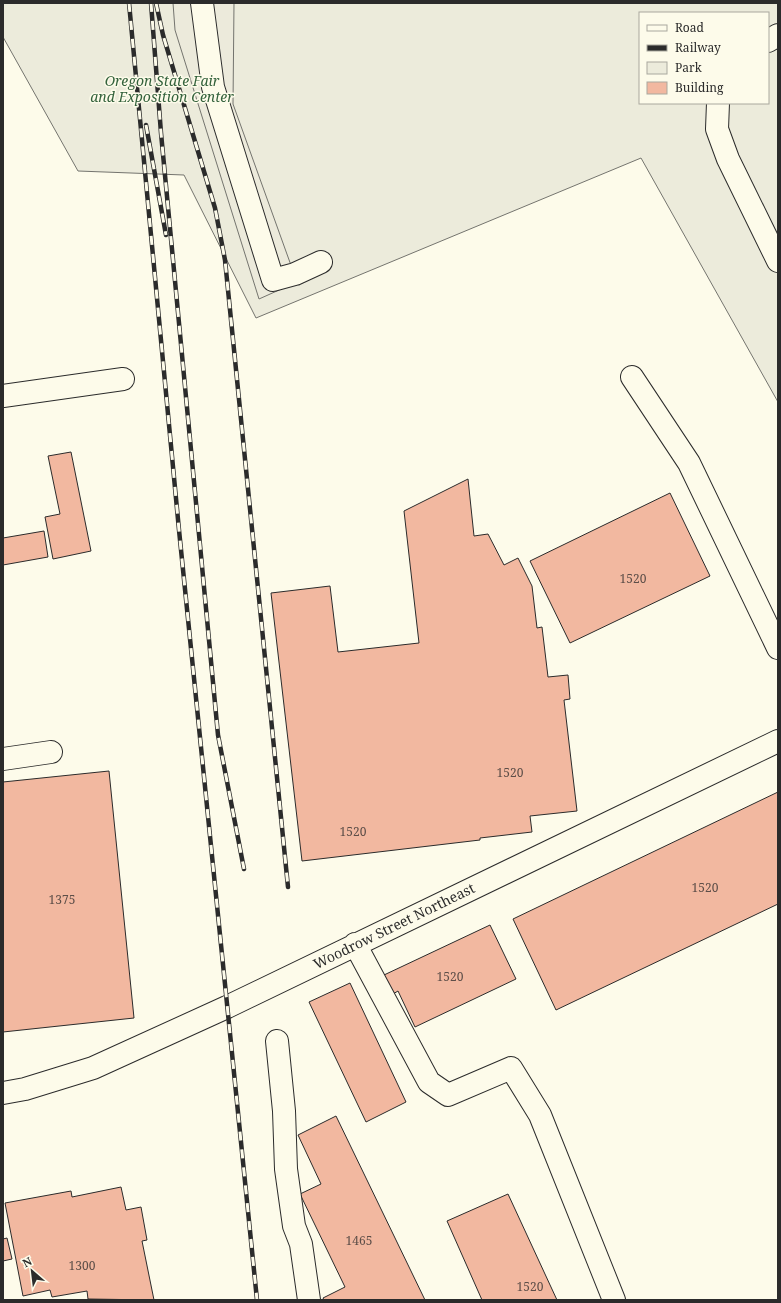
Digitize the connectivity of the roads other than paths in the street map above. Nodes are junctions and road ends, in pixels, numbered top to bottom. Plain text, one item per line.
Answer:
1 (202, 3) edge
2 (778, 35) edge
3 (769, 40) edge
4 (718, 104) edge
5 (778, 261) edge
6 (321, 262) dead end
7 (632, 377) dead end
8 (123, 379) dead end
9 (3, 396) edge
10 (778, 648) edge
11 (778, 741) edge
12 (50, 752) dead end
13 (3, 759) edge
14 (355, 944) junction
15 (277, 1041) dead end
16 (3, 1093) edge
17 (309, 1300) edge
18 (614, 1300) edge

1 - 6 street
2 - 3 street
4 - 5 street
7 - 10 street
8 - 9 street
11 - 14 street, Woodrow Street Northeast
12 - 13 street
14 - 16 street, Woodrow Street Northeast
14 - 18 street
15 - 17 street

